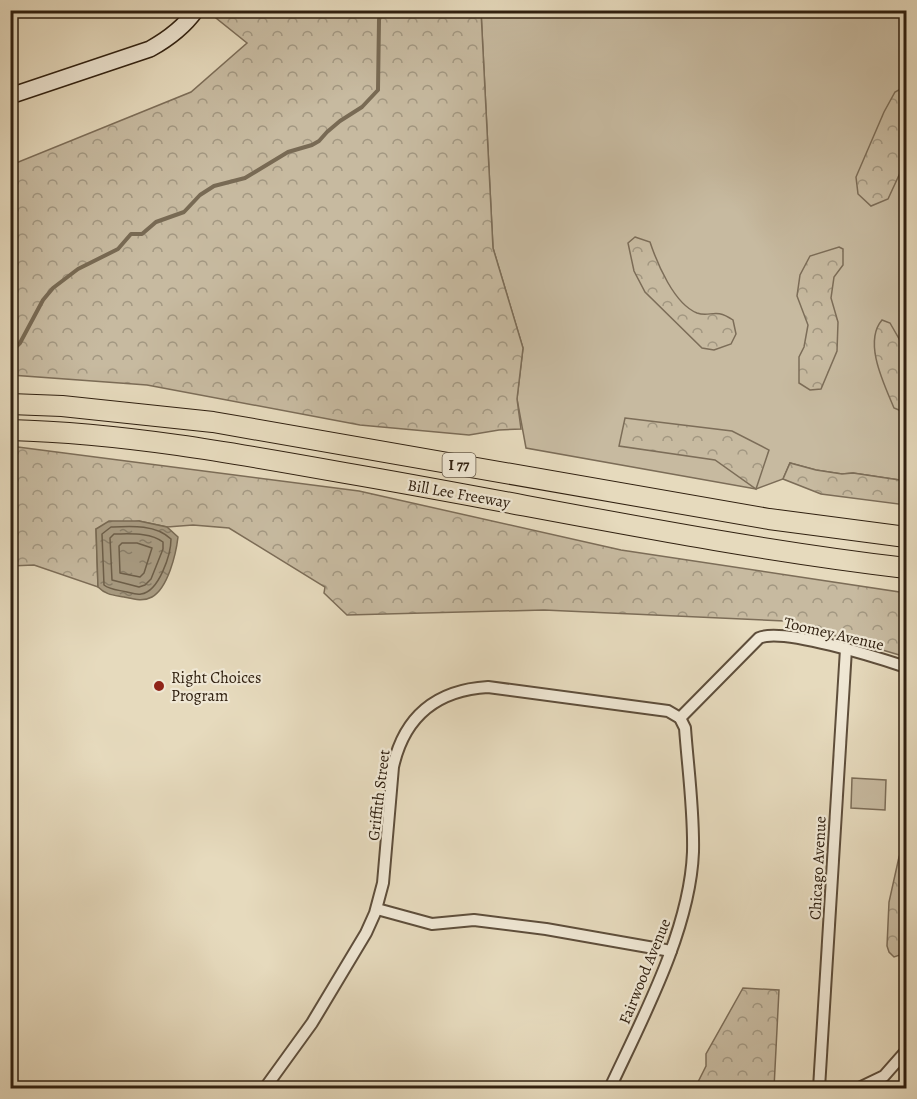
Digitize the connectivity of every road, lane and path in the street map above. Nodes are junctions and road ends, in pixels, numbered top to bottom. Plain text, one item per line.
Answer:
1 (196, 10) edge
2 (10, 96) edge
3 (10, 404) edge
4 (10, 430) edge
5 (906, 537) edge
6 (906, 568) edge
7 (846, 649) junction
8 (906, 667) edge
9 (680, 718) junction
10 (377, 909) junction
11 (671, 951) junction
12 (906, 1051) edge
13 (265, 1089) edge
14 (610, 1089) edge
15 (819, 1089) edge
16 (859, 1089) edge

1 - 2 street
3 - 5 highway, Bill Lee Freeway / I 77
4 - 6 highway, Bill Lee Freeway / I 77
7 - 8 street, Toomey Avenue
7 - 9 street, Toomey Avenue
7 - 15 street, Chicago Avenue
9 - 10 street, Griffith Street
9 - 11 street, Fairwood Avenue
10 - 11 street
10 - 13 street, Griffith Street
11 - 14 street, Fairwood Avenue
12 - 16 street

